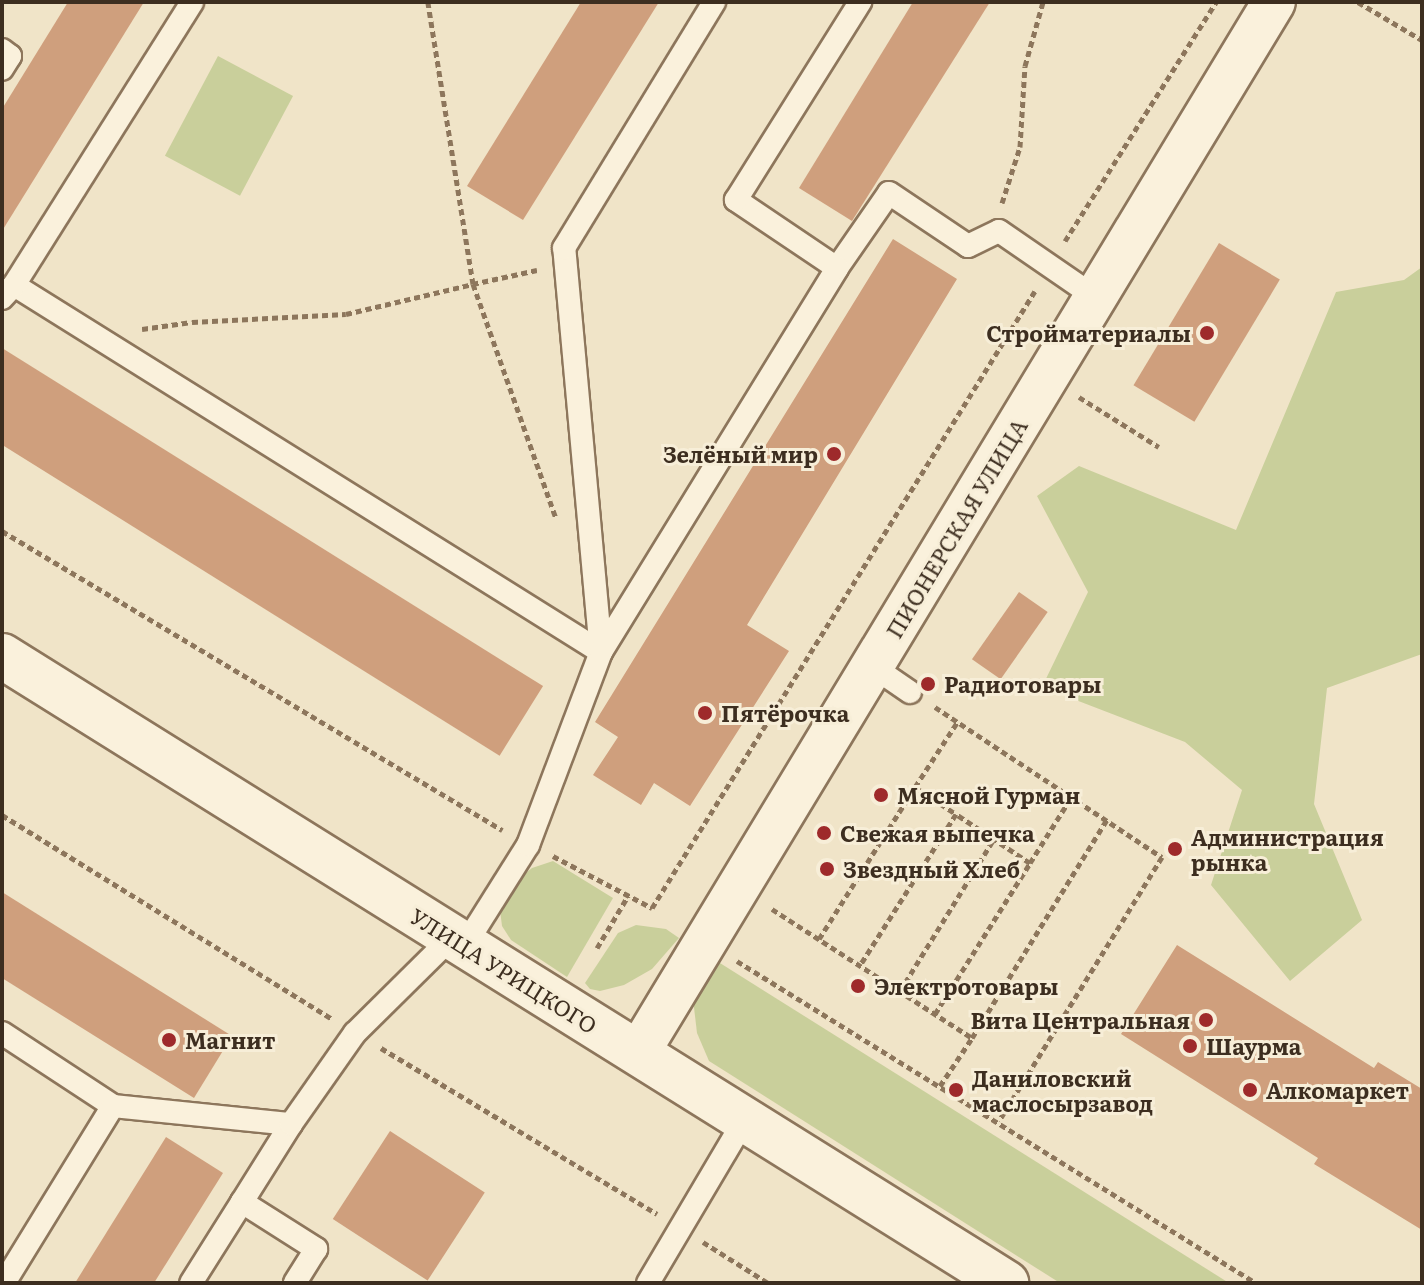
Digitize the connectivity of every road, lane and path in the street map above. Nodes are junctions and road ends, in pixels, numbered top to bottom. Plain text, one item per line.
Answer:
1 (192, 2) edge
2 (428, 2) edge
3 (714, 2) edge
4 (860, 2) edge
5 (1043, 2) edge
6 (1216, 2) edge
7 (1274, 2) edge
8 (1358, 2) edge
9 (1422, 40) edge
10 (2, 50) edge
11 (2, 69) edge
12 (999, 231) junction
13 (565, 263) junction
14 (1049, 267) junction
15 (837, 268) junction
16 (473, 284) junction
17 (8, 292) edge
18 (1095, 297) junction
19 (93, 335) junction
20 (1047, 378) junction
21 (1159, 447) dead end
22 (558, 524) dead end
23 (2, 531) edge
24 (601, 652) junction
25 (2, 656) edge
26 (872, 666) junction
27 (910, 692) joint
28 (958, 721) junction
29 (915, 787) junction
30 (1072, 796) junction
31 (956, 814) junction
32 (1107, 819) junction
33 (994, 839) junction
34 (528, 845) junction
35 (1030, 863) junction
36 (737, 886) junction
37 (628, 896) junction
38 (819, 939) junction
39 (458, 941) junction
40 (597, 948) dead end
41 (730, 957) dead end
42 (860, 965) junction
43 (900, 991) junction
44 (934, 1014) junction
45 (2, 1033) edge
46 (972, 1038) junction
47 (638, 1053) junction
48 (940, 1086) junction
49 (113, 1106) junction
50 (745, 1119) junction
51 (999, 1121) junction
52 (291, 1124) junction
53 (242, 1202) junction
54 (4, 1283) edge
55 (191, 1283) edge
56 (295, 1283) edge
57 (648, 1283) edge
58 (1006, 1283) edge
59 (1256, 1283) edge

1 - 17 lane
2 - 16 path
3 - 13 lane
4 - 15 lane
5 - 12 path
6 - 14 path
7 - 18 street, ПИОНЕРСКАЯ УЛИЦА
8 - 9 path
10 - 11 lane
12 - 14 lane
12 - 15 lane
13 - 16 path
13 - 24 lane
14 - 18 lane
14 - 37 path
15 - 24 lane
16 - 19 path
16 - 22 path
17 - 19 lane
18 - 20 street, ПИОНЕРСКАЯ УЛИЦА
19 - 24 lane
20 - 21 path
20 - 26 street, ПИОНЕРСКАЯ УЛИЦА
23 - 34 path
24 - 34 lane
25 - 39 street, УЛИЦА УРИЦКОГО
26 - 27 lane
26 - 36 street, ПИОНЕРСКАЯ УЛИЦА
27 - 28 path
28 - 29 path
28 - 30 path
29 - 31 path
29 - 38 path
30 - 32 path
30 - 35 path
31 - 33 path
31 - 42 path
32 - 46 path
32 - 51 path
33 - 35 path
33 - 43 path
34 - 37 path
34 - 39 lane
35 - 44 path
36 - 38 path
36 - 47 street, ПИОНЕРСКАЯ УЛИЦА
37 - 40 path
38 - 42 path
39 - 47 street, УЛИЦА УРИЦКОГО
39 - 52 lane
41 - 48 path
42 - 43 path
43 - 44 path
44 - 46 path
45 - 49 lane
46 - 48 path
47 - 50 street, УЛИЦА УРИЦКОГО
48 - 51 path
49 - 52 lane
49 - 54 lane
50 - 57 lane
50 - 58 street, УЛИЦА УРИЦКОГО
51 - 59 path
52 - 53 lane
53 - 55 lane
53 - 56 lane

